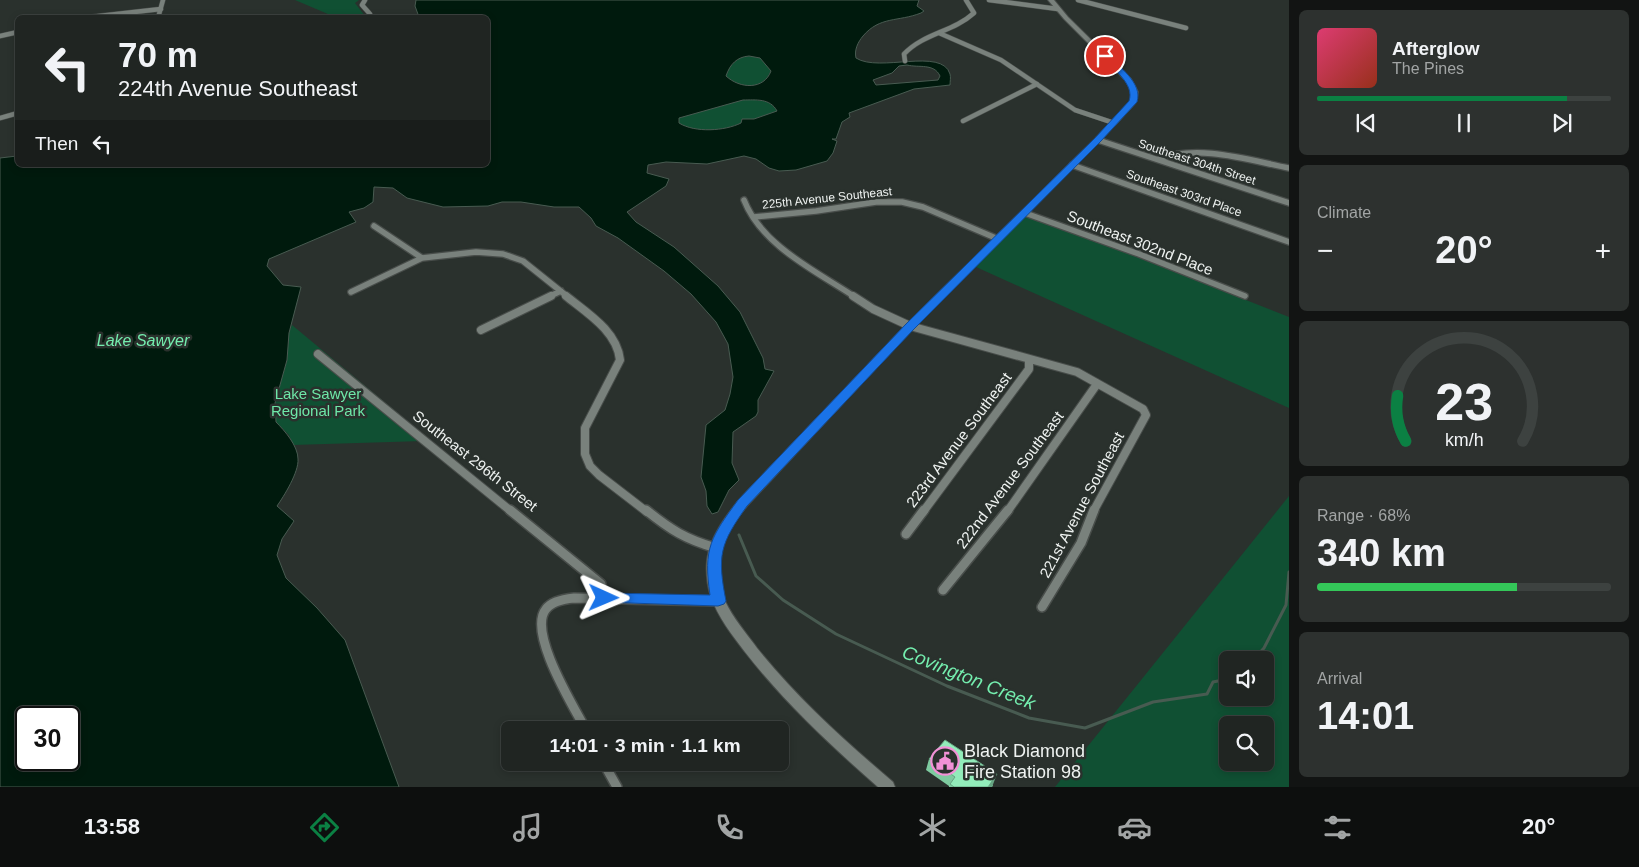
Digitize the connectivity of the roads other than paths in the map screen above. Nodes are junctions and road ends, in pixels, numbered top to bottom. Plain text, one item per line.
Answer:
1 (163, 0) edge
2 (365, 0) edge
3 (966, 0) edge
4 (989, 0) edge
5 (1051, 0) edge
6 (1078, 0) edge
7 (161, 9) junction
8 (1058, 9) junction
9 (108, 15) edge
10 (159, 15) edge
11 (369, 15) edge
12 (1186, 28) dead end
13 (15, 33) edge
14 (939, 33) junction
15 (0, 36) edge
16 (905, 61) dead end
17 (1037, 84) junction
18 (15, 113) edge
19 (0, 118) edge
20 (963, 121) dead end
21 (1114, 123) junction
22 (1098, 140) junction
23 (1159, 160) junction
24 (1072, 165) junction
25 (1289, 168) edge
26 (744, 200) dead end
27 (1289, 203) edge
28 (1025, 213) junction
29 (754, 217) junction
30 (374, 226) dead end
31 (998, 239) junction
32 (1289, 242) edge
33 (422, 258) junction
34 (561, 291) junction
35 (350, 292) dead end
36 (1245, 296) dead end
37 (910, 326) junction
38 (481, 330) dead end
39 (318, 354) dead end
40 (1029, 360) junction
41 (1097, 384) junction
42 (906, 534) dead end
43 (716, 548) junction
44 (943, 590) dead end
45 (604, 598) junction
46 (718, 601) junction
47 (1042, 608) dead end
48 (582, 721) edge
49 (608, 771) edge
50 (617, 787) edge
51 (888, 787) edge

1 - 7 street
2 - 11 street
3 - 14 street
4 - 8 street
5 - 8 street
6 - 12 street
7 - 9 street
7 - 10 street
8 - 21 street
13 - 15 street
14 - 16 street
14 - 17 street
17 - 20 street
17 - 21 street
18 - 19 street
21 - 22 street
22 - 23 street, Southeast 304th Street
22 - 24 street
23 - 25 street
23 - 27 street, Southeast 304th Street
24 - 28 street
24 - 32 street, Southeast 303rd Place
26 - 29 street
28 - 31 street
28 - 36 street, Southeast 302nd Place
29 - 31 street, 225th Avenue Southeast
29 - 37 street
30 - 33 street
31 - 37 street
33 - 34 street
33 - 35 street
34 - 38 street
34 - 43 street
37 - 40 street
37 - 43 street
39 - 45 street, Southeast 296th Street
40 - 41 street
40 - 42 street, 223rd Avenue Southeast
41 - 44 street, 222nd Avenue Southeast
41 - 47 street, 221st Avenue Southeast
43 - 46 street
45 - 46 street
45 - 48 street
46 - 51 street
49 - 50 street

